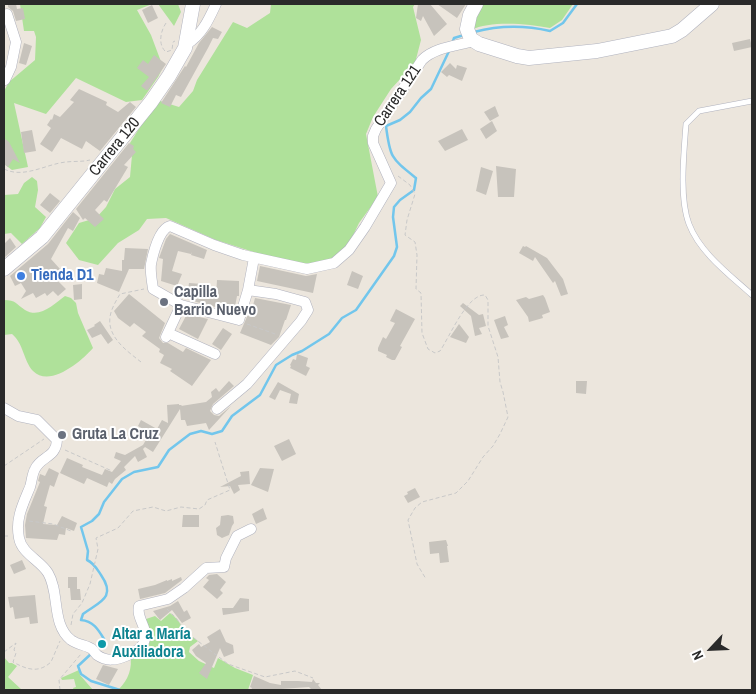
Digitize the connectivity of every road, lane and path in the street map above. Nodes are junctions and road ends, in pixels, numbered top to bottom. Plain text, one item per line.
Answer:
1 (193, 4) edge
2 (216, 4) edge
3 (476, 4) edge
4 (712, 4) edge
5 (7, 14) dead end
6 (166, 23) dead end
7 (471, 36) junction
8 (186, 46) junction
9 (4, 79) edge
10 (752, 101) edge
11 (106, 159) junction
12 (4, 169) edge
13 (388, 176) junction
14 (254, 258) junction
15 (4, 270) edge
16 (153, 289) junction
17 (248, 290) junction
18 (752, 295) edge
19 (180, 305) junction
20 (239, 320) junction
21 (284, 340) junction
22 (215, 354) dead end
23 (141, 362) dead end
24 (4, 408) edge
25 (217, 409) dead end
26 (215, 442) dead end
27 (57, 443) junction
28 (4, 466) edge
29 (112, 471) dead end
30 (18, 521) junction
31 (251, 528) dead end
32 (71, 531) dead end
33 (426, 579) dead end
34 (153, 603) junction
35 (71, 617) dead end
36 (66, 635) junction
37 (84, 647) junction
38 (4, 652) edge
39 (313, 678) dead end
40 (60, 690) edge

1 - 8 street, Carrera 120
2 - 8 street
3 - 7 street
4 - 7 street
5 - 9 street
6 - 8 path
7 - 13 street, Carrera 121
8 - 11 street, Carrera 120
10 - 18 lane
11 - 12 path
11 - 15 street, Carrera 120
13 - 14 street
13 - 33 path
14 - 16 street
14 - 17 street
16 - 19 street
16 - 23 path
17 - 20 street
17 - 21 street
19 - 20 street
19 - 22 street
20 - 21 path
21 - 25 street
24 - 27 street
26 - 35 path
27 - 28 path
27 - 29 path
27 - 30 street
30 - 32 path
30 - 36 street
31 - 34 street
34 - 37 street
34 - 39 path
36 - 37 street
36 - 38 path
37 - 40 path

